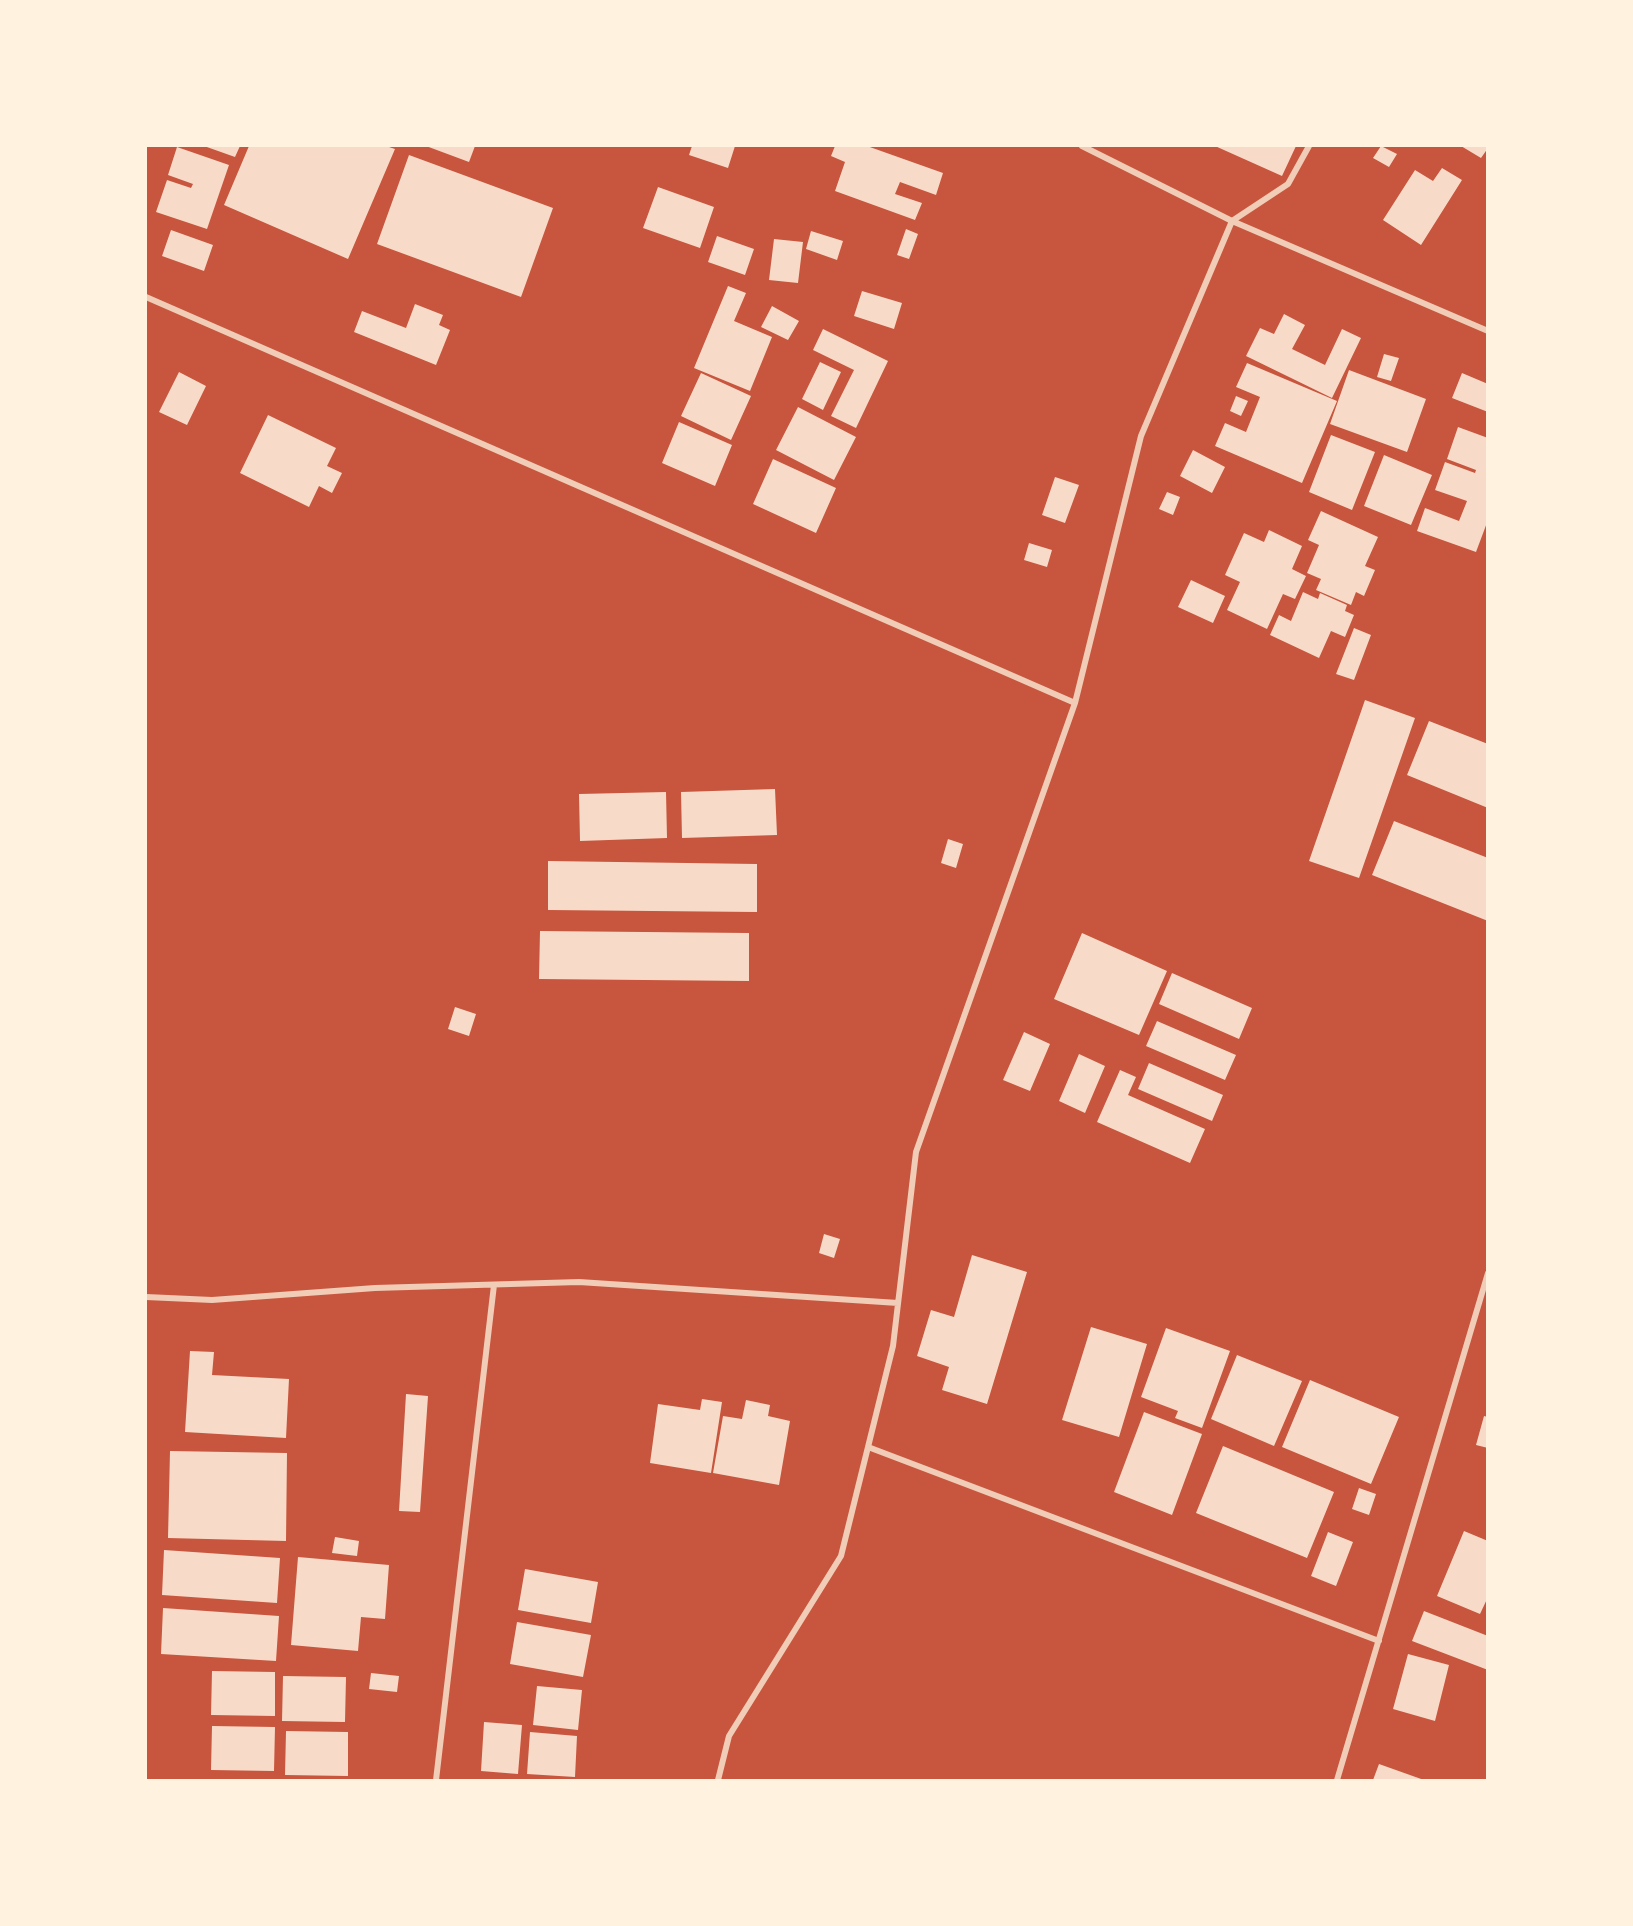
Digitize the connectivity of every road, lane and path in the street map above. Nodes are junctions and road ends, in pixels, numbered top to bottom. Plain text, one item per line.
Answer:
1 (1082, 146) edge
2 (1309, 146) edge
3 (1232, 221) junction
4 (146, 297) edge
5 (1488, 331) edge
6 (1075, 703) junction
7 (1488, 1273) edge
8 (494, 1285) junction
9 (146, 1297) edge
10 (898, 1303) junction
11 (868, 1447) junction
12 (1378, 1641) junction
13 (436, 1780) edge
14 (718, 1780) edge
15 (1337, 1780) edge

1 - 3 street
2 - 3 street
3 - 5 street
3 - 6 street
4 - 6 street
6 - 10 street
7 - 12 street
8 - 9 street
8 - 10 street
8 - 13 street
10 - 11 street
11 - 12 street
11 - 14 street
12 - 15 street

